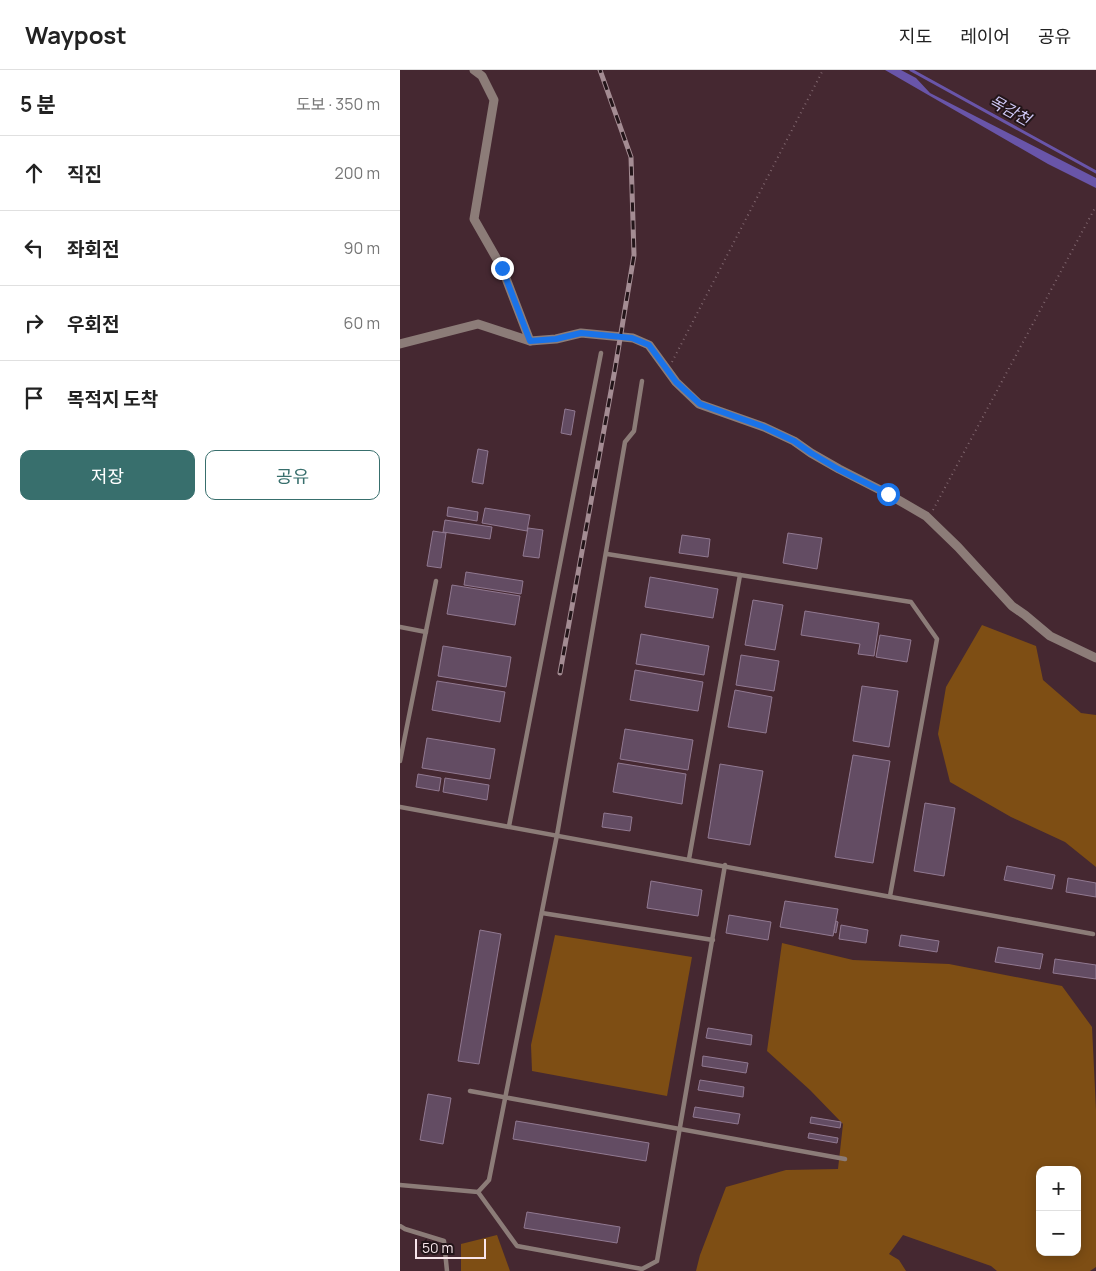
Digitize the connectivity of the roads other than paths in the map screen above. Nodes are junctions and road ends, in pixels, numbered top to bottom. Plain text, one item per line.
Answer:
1 (474, 70) edge
2 (530, 341) junction
3 (400, 344) edge
4 (601, 353) dead end
5 (642, 381) dead end
6 (607, 554) junction
7 (740, 575) junction
8 (436, 582) dead end
9 (400, 628) edge
10 (426, 632) junction
11 (1096, 658) edge
12 (400, 761) edge
13 (400, 807) edge
14 (509, 826) junction
15 (557, 835) junction
16 (690, 859) junction
17 (725, 865) junction
18 (890, 896) junction
19 (542, 913) junction
20 (1093, 934) dead end
21 (712, 940) junction
22 (470, 1091) dead end
23 (504, 1097) junction
24 (680, 1128) junction
25 (845, 1159) dead end
26 (400, 1185) edge
27 (478, 1192) junction
28 (400, 1226) edge
29 (447, 1271) edge

1 - 2 street
2 - 3 street
2 - 11 street
4 - 14 lane
5 - 6 lane
6 - 7 lane
6 - 15 lane
7 - 16 lane
7 - 18 lane
8 - 10 lane
9 - 10 lane
10 - 12 lane
13 - 14 lane
14 - 15 lane
15 - 16 lane
15 - 19 lane
16 - 17 lane
17 - 18 lane
17 - 21 lane
18 - 20 lane
19 - 21 lane
19 - 23 lane
21 - 24 lane
22 - 23 lane
23 - 24 lane
23 - 27 lane
24 - 25 lane
24 - 27 lane
26 - 27 lane
28 - 29 lane

